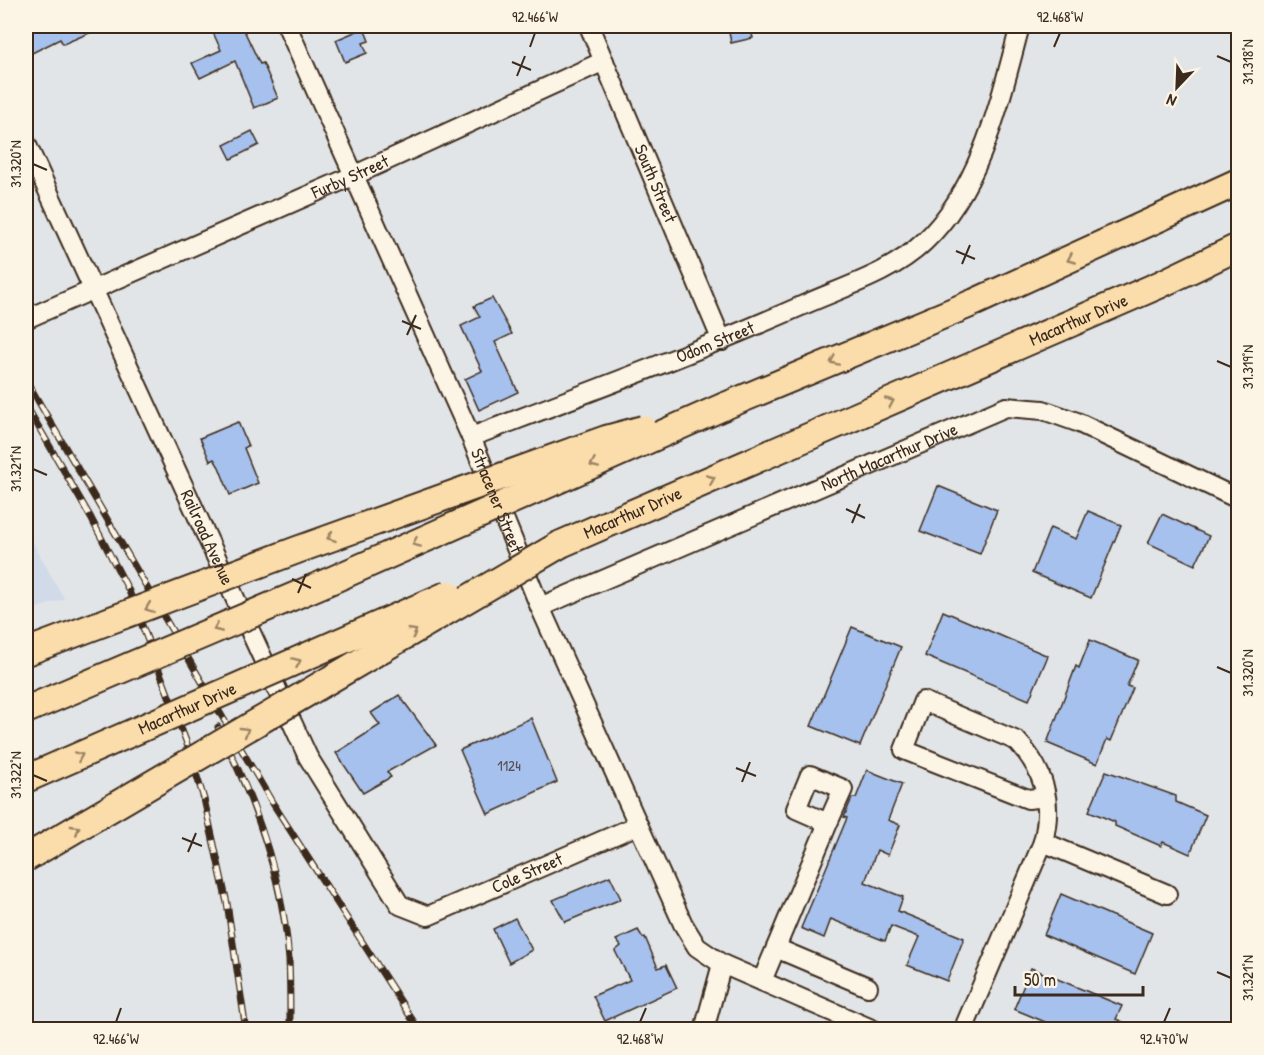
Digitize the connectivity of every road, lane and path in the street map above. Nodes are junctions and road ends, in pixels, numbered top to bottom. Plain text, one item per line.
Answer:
1 (286, 26) edge
2 (589, 26) edge
3 (1020, 26) edge
4 (604, 61) junction
5 (26, 143) edge
6 (1239, 166) edge
7 (355, 175) junction
8 (1239, 182) edge
9 (1103, 245) junction
10 (1239, 247) edge
11 (1239, 261) edge
12 (1159, 285) junction
13 (94, 290) junction
14 (26, 319) edge
15 (722, 341) junction
16 (724, 406) junction
17 (471, 437) junction
18 (1239, 499) edge
19 (561, 544) junction
20 (540, 607) junction
21 (26, 652) edge
22 (26, 710) edge
23 (26, 778) edge
24 (1046, 797) junction
25 (828, 823) dead end
26 (638, 825) junction
27 (1043, 842) junction
28 (26, 858) edge
29 (1167, 894) dead end
30 (416, 912) joint
31 (776, 948) junction
32 (722, 964) junction
33 (762, 981) junction
34 (868, 987) dead end
35 (970, 1027) edge
36 (704, 1029) edge
37 (874, 1029) edge

1 - 7 street, Stracener Street
2 - 4 street, South Street
3 - 15 street, Odom Street
4 - 7 street, Furby Street
4 - 15 street, South Street
5 - 13 street, Railroad Avenue
6 - 9 highway
7 - 13 street, Furby Street
7 - 17 street, Stracener Street
8 - 9 highway
9 -> 16 highway
10 - 12 highway, Macarthur Drive
11 - 12 highway
19 -> 12 highway, Macarthur Drive
13 - 14 street, Furby Street
13 - 30 street, Railroad Avenue
15 - 17 street, Odom Street
16 -> 21 highway, bridge
16 -> 22 highway, bridge
17 - 20 street, Stracener Street
18 - 20 street, North Macarthur Drive
23 -> 19 highway, Macarthur Drive, bridge
28 -> 19 highway, bridge
20 - 26 street, Stracener Street
24 - 24 street
24 - 27 street
25 - 31 street
26 - 30 street, Cole Street
26 - 32 street, Stracener Street
27 - 29 street
27 - 35 street
31 - 33 street
31 - 34 street
32 - 33 street, Stracener Street
32 - 36 street
33 - 37 street, Stracener Street

